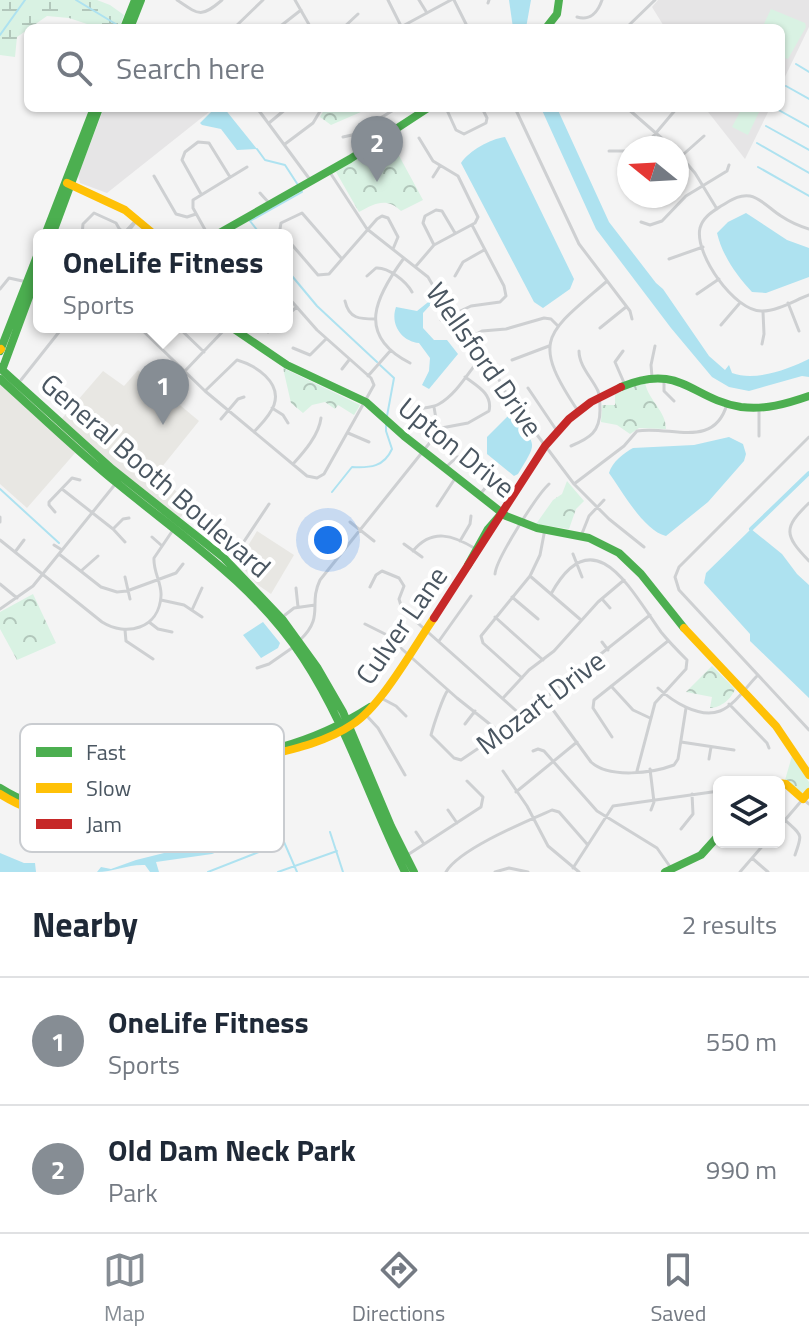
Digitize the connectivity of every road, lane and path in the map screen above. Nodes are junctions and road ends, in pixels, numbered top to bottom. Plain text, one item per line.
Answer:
1 (138, 0) edge
2 (177, 0) edge
3 (222, 0) edge
4 (263, 0) edge
5 (295, 0) edge
6 (388, 0) edge
7 (419, 0) edge
8 (453, 0) edge
9 (559, 0) edge
10 (602, 0) edge
11 (655, 0) edge
12 (301, 10) junction
13 (427, 13) junction
14 (358, 14) dead end
15 (577, 17) dead end
16 (129, 24) edge
17 (238, 24) edge
18 (283, 24) edge
19 (309, 24) edge
20 (347, 24) edge
21 (399, 24) edge
22 (408, 24) edge
23 (466, 24) edge
24 (549, 24) edge
25 (630, 24) edge
26 (95, 112) edge
27 (260, 112) edge
28 (282, 112) edge
29 (320, 112) edge
30 (390, 112) edge
31 (422, 112) edge
32 (448, 112) edge
33 (484, 112) edge
34 (516, 112) edge
35 (632, 112) edge
36 (674, 112) edge
37 (269, 123) junction
38 (656, 132) junction
39 (652, 136) edge
40 (660, 136) edge
41 (704, 136) dead end
42 (343, 137) dead end
43 (419, 138) dead end
44 (285, 144) junction
45 (689, 150) edge
46 (609, 151) dead end
47 (617, 151) edge
48 (729, 165) dead end
49 (440, 166) junction
50 (689, 166) edge
51 (247, 167) dead end
52 (329, 171) junction
53 (154, 176) dead end
54 (230, 177) junction
55 (433, 177) dead end
56 (311, 181) junction
57 (68, 184) junction
58 (703, 185) junction
59 (260, 193) dead end
60 (201, 194) junction
61 (269, 203) junction
62 (717, 209) junction
63 (196, 214) junction
64 (138, 218) junction
65 (641, 222) dead end
66 (472, 225) junction
67 (48, 229) edge
68 (54, 229) edge
69 (83, 229) edge
70 (123, 229) edge
71 (129, 229) edge
72 (149, 229) edge
73 (205, 229) edge
74 (226, 229) edge
75 (280, 229) edge
76 (367, 229) junction
77 (809, 229) edge
78 (455, 234) junction
79 (434, 245) junction
80 (293, 246) edge
81 (703, 247) junction
82 (393, 249) junction
83 (485, 249) junction
84 (404, 257) junction
85 (342, 259) junction
86 (669, 259) dead end
87 (416, 266) junction
88 (494, 268) junction
89 (487, 271) dead end
90 (392, 274) junction
91 (33, 275) edge
92 (367, 276) dead end
93 (455, 276) dead end
94 (719, 279) junction
95 (33, 280) edge
96 (607, 281) junction
97 (31, 283) junction
98 (0, 289) edge
99 (412, 292) dead end
100 (697, 294) dead end
101 (809, 295) edge
102 (345, 301) dead end
103 (293, 303) edge
104 (740, 303) junction
105 (788, 303) junction
106 (297, 307) junction
107 (626, 307) junction
108 (293, 310) edge
109 (763, 311) junction
110 (450, 315) junction
111 (375, 319) junction
112 (632, 319) dead end
113 (441, 320) dead end
114 (557, 325) junction
115 (721, 325) dead end
116 (600, 328) dead end
117 (799, 331) dead end
118 (58, 333) edge
119 (145, 333) edge
120 (184, 333) edge
121 (223, 333) edge
122 (238, 333) edge
123 (326, 339) junction
124 (465, 340) junction
125 (762, 344) dead end
126 (549, 346) junction
127 (655, 346) dead end
128 (293, 348) dead end
129 (0, 350) edge
130 (391, 350) junction
131 (579, 351) dead end
132 (623, 351) dead end
133 (204, 352) junction
134 (482, 356) junction
135 (349, 360) junction
136 (512, 360) dead end
137 (410, 363) dead end
138 (342, 369) dead end
139 (184, 372) junction
140 (1, 373) edge
141 (368, 376) junction
142 (465, 377) junction
143 (652, 378) junction
144 (664, 378) junction
145 (21, 380) dead end
146 (625, 385) junction
147 (4, 387) edge
148 (528, 388) dead end
149 (205, 391) junction
150 (599, 396) junction
151 (809, 396) edge
152 (244, 397) dead end
153 (674, 401) dead end
154 (366, 402) junction
155 (727, 404) junction
156 (434, 407) junction
157 (272, 408) junction
158 (759, 408) junction
159 (229, 410) junction
160 (578, 411) junction
161 (410, 414) dead end
162 (321, 418) dead end
163 (221, 419) dead end
164 (288, 423) dead end
165 (436, 429) junction
166 (557, 431) junction
167 (254, 432) junction
168 (348, 433) junction
169 (759, 436) dead end
170 (809, 437) edge
171 (369, 442) dead end
172 (545, 446) junction
173 (571, 446) dead end
174 (423, 451) junction
175 (466, 457) dead end
176 (293, 464) junction
177 (445, 468) junction
178 (456, 477) junction
179 (80, 480) dead end
180 (119, 480) junction
181 (489, 483) dead end
182 (549, 484) dead end
183 (574, 484) junction
184 (62, 489) junction
185 (479, 496) junction
186 (604, 500) dead end
187 (809, 503) edge
188 (269, 504) dead end
189 (437, 506) dead end
190 (597, 508) junction
191 (55, 512) dead end
192 (93, 512) junction
193 (502, 513) junction
194 (471, 516) dead end
195 (129, 518) dead end
196 (350, 522) dead end
197 (522, 523) junction
198 (177, 525) junction
199 (113, 529) junction
200 (545, 529) junction
201 (361, 530) junction
202 (581, 536) junction
203 (152, 537) dead end
204 (0, 540) edge
205 (24, 540) dead end
206 (374, 541) dead end
207 (460, 541) junction
208 (125, 542) dead end
209 (404, 544) dead end
210 (54, 545) dead end
211 (161, 545) junction
212 (644, 547) dead end
213 (477, 550) junction
214 (413, 551) junction
215 (15, 552) junction
216 (60, 552) junction
217 (573, 554) dead end
218 (98, 556) dead end
219 (422, 557) dead end
220 (809, 561) edge
221 (576, 563) junction
222 (183, 564) dead end
223 (227, 566) junction
224 (81, 571) junction
225 (43, 574) junction
226 (495, 574) dead end
227 (530, 576) junction
228 (125, 577) dead end
229 (582, 577) dead end
230 (158, 580) junction
231 (624, 580) junction
232 (0, 584) edge
233 (370, 587) dead end
234 (202, 588) dead end
235 (296, 588) dead end
236 (127, 591) junction
237 (551, 594) junction
238 (471, 596) dead end
239 (512, 597) junction
240 (17, 598) junction
241 (130, 599) dead end
242 (602, 599) junction
243 (161, 600) junction
244 (315, 605) junction
245 (298, 607) junction
246 (610, 608) dead end
247 (0, 609) edge
248 (192, 610) junction
249 (285, 615) dead end
250 (650, 615) junction
251 (202, 617) dead end
252 (495, 617) junction
253 (538, 619) dead end
254 (581, 620) junction
255 (149, 622) junction
256 (365, 624) dead end
257 (426, 629) junction
258 (125, 630) junction
259 (172, 632) dead end
260 (439, 641) junction
261 (668, 641) junction
262 (602, 642) dead end
263 (296, 644) junction
264 (608, 650) junction
265 (408, 655) junction
266 (153, 659) dead end
267 (544, 660) junction
268 (257, 668) dead end
269 (758, 675) junction
270 (522, 678) junction
271 (611, 686) junction
272 (658, 688) dead end
273 (448, 690) junction
274 (743, 690) junction
275 (663, 692) junction
276 (378, 696) junction
277 (503, 698) junction
278 (544, 699) junction
279 (729, 704) junction
280 (686, 708) junction
281 (369, 711) junction
282 (475, 711) junction
283 (406, 716) dead end
284 (522, 716) junction
285 (650, 718) junction
286 (465, 724) dead end
287 (345, 725) junction
288 (809, 730) edge
289 (501, 733) junction
290 (612, 737) dead end
291 (577, 742) junction
292 (681, 742) junction
293 (711, 747) junction
294 (769, 748) dead end
295 (284, 750) edge
296 (734, 750) dead end
297 (533, 751) dead end
298 (709, 759) dead end
299 (553, 762) junction
300 (650, 769) junction
301 (503, 771) dead end
302 (637, 771) junction
303 (405, 775) dead end
304 (809, 775) edge
305 (467, 781) dead end
306 (785, 784) edge
307 (0, 788) edge
308 (516, 792) junction
309 (713, 792) edge
310 (0, 794) edge
311 (692, 794) junction
312 (807, 798) edge
313 (653, 799) junction
314 (20, 800) edge
315 (20, 805) edge
316 (448, 810) dead end
317 (651, 810) dead end
318 (604, 816) junction
319 (532, 819) junction
320 (785, 820) joint
321 (457, 823) junction
322 (681, 829) dead end
323 (416, 832) dead end
324 (713, 842) edge
325 (424, 844) junction
326 (587, 844) junction
327 (761, 848) edge
328 (795, 855) dead end
329 (406, 856) junction
330 (752, 858) junction
331 (685, 867) edge
332 (573, 868) junction
333 (668, 870) edge
334 (405, 872) edge
335 (414, 872) edge
336 (446, 872) edge
337 (495, 872) edge
338 (527, 872) edge
339 (579, 872) edge
340 (740, 872) edge
341 (768, 872) edge

1 - 16 main road
2 - 3 street
4 - 17 street
5 - 12 street
6 - 21 street
7 - 13 street
8 - 13 street
8 - 23 street
9 - 24 main road
10 - 15 street
11 - 25 street
12 - 18 street
12 - 19 street
13 - 22 street
14 - 20 street
26 - 57 main road
27 - 37 street
28 - 37 street
29 - 44 street
30 - 42 street
31 - 52 main road
32 - 33 street
34 - 96 street
35 - 38 street
36 - 38 street
37 - 44 street
38 - 39 street
38 - 40 street
41 - 45 street
43 - 49 street
44 - 56 street
46 - 47 street
48 - 58 street
49 - 55 street
49 - 66 street
50 - 58 street
51 - 54 street
52 - 56 main road
52 - 76 street, Wellsford Drive
53 - 63 street
54 - 60 street
54 - 60 street
56 - 61 main road
57 - 64 main road
57 - 67 main road
57 - 68 main road
58 - 62 street
58 - 65 street
59 - 61 street
60 - 63 street
61 - 74 main road
62 - 77 street
62 - 81 street
63 - 73 street
64 - 71 street
64 - 72 main road
66 - 78 street
66 - 83 street
69 - 70 street
75 - 85 street
76 - 82 street, Wellsford Drive
76 - 82 street
76 - 85 street
78 - 79 street
78 - 79 street
79 - 87 street
80 - 85 street
81 - 86 street
81 - 94 street
82 - 84 street, Wellsford Drive
83 - 88 street
83 - 93 street
84 - 87 street, Wellsford Drive
84 - 90 street
87 - 110 street, Wellsford Drive
88 - 89 street
88 - 110 street
90 - 92 street
90 - 99 street
90 - 111 street
91 - 97 main road
94 - 100 street
94 - 104 street
95 - 97 main road
96 - 107 street
96 - 114 street
97 - 98 street
97 - 129 main road
97 - 140 main road
101 - 105 street
102 - 111 street
103 - 106 street
104 - 109 street
104 - 115 street
105 - 109 street
105 - 117 street
106 - 108 street
106 - 123 street
107 - 112 street
107 - 116 street
109 - 125 street
110 - 113 street
110 - 124 street, Wellsford Drive
111 - 130 street
114 - 124 street
114 - 126 street
118 - 145 street
119 - 139 street
120 - 133 street
121 - 133 street
122 - 154 main road, Upton Drive
123 - 128 street
123 - 135 street
124 - 134 street, Wellsford Drive
126 - 136 street
126 - 160 street
127 - 143 street
130 - 137 street
130 - 141 street
131 - 150 street
132 - 146 street
133 - 139 street
134 - 142 street
134 - 172 street, Wellsford Drive
135 - 138 street
135 - 141 street
139 - 149 street
140 - 147 main road, General Booth Boulevard
140 - 180 main road, General Booth Boulevard
141 - 154 street
142 - 156 street
142 - 165 street
143 - 144 main road, Culver Lane
143 - 146 main road, Culver Lane
144 - 153 street
144 - 155 main road, Culver Lane
146 - 150 main road, Culver Lane
147 - 180 main road, General Booth Boulevard
148 - 166 street
149 - 157 street
149 - 159 street
150 - 160 main road, Culver Lane
150 - 173 street
151 - 158 main road, Culver Lane
152 - 159 street
154 - 168 street
154 - 174 main road, Upton Drive
155 - 158 main road, Culver Lane
155 - 183 street
156 - 161 street
156 - 165 street
157 - 164 street
157 - 167 street
158 - 169 street
159 - 163 street
159 - 167 street
160 - 166 main road, Culver Lane
162 - 176 street
165 - 174 street
166 - 172 main road, Culver Lane
167 - 176 street
168 - 171 street
168 - 176 street
170 - 269 street
172 - 183 street, Wellsford Drive
172 - 193 main road, Culver Lane
174 - 177 main road, Upton Drive
174 - 201 street
175 - 177 street
177 - 178 main road, Upton Drive
178 - 185 main road, Upton Drive
178 - 189 street
179 - 184 street
180 - 192 street
180 - 198 main road, General Booth Boulevard
181 - 185 street
182 - 197 street
183 - 190 street, Wellsford Drive
184 - 191 street
184 - 192 street
185 - 193 main road, Upton Drive
186 - 190 street
187 - 220 street
188 - 223 street
190 - 202 street
190 - 212 street, Wellsford Drive
192 - 199 street
192 - 216 street
193 - 197 main road, Upton Drive
193 - 213 main road, Culver Lane
194 - 207 street
195 - 199 street
196 - 201 street
197 - 200 main road, Upton Drive
197 - 226 street
198 - 211 street
198 - 223 main road, General Booth Boulevard
199 - 208 street
200 - 202 main road, Upton Drive
200 - 227 street
201 - 206 street
201 - 244 street
202 - 274 main road, Upton Drive
203 - 211 street
204 - 215 street
205 - 215 street
207 - 213 street
207 - 214 street
209 - 214 street
210 - 216 street
211 - 230 street
213 - 257 main road, Culver Lane
214 - 219 street
215 - 225 street
216 - 224 street
216 - 225 street
217 - 221 street
218 - 224 street
221 - 229 street
221 - 231 street
221 - 237 street
222 - 230 street
223 - 263 main road, General Booth Boulevard
224 - 236 street
225 - 240 street
225 - 258 street
227 - 237 street
227 - 239 street
228 - 236 street
230 - 236 street
230 - 243 street
231 - 242 street
231 - 250 street
232 - 240 street
233 - 257 street
234 - 248 street
235 - 245 street
236 - 241 street
237 - 254 street
238 - 260 street
239 - 252 street
239 - 253 street
240 - 247 street
242 - 246 street
242 - 254 street
243 - 248 street
243 - 255 street
244 - 245 street
244 - 263 street
245 - 249 street
248 - 251 street
250 - 261 street
250 - 264 street, Mozart Drive
252 - 267 street
252 - 270 street
254 - 267 street
255 - 258 street
255 - 259 street
256 - 265 street
257 - 260 street
257 - 265 main road, Culver Lane
258 - 266 street
260 - 277 street
261 - 271 street
261 - 275 street
262 - 264 street
263 - 268 street
263 - 287 main road, General Booth Boulevard
264 - 278 street, Mozart Drive
265 - 273 street
265 - 276 main road, Culver Lane
267 - 270 street
269 - 274 street
269 - 288 street
270 - 277 street
271 - 285 street
271 - 290 street
272 - 275 street
273 - 282 street
273 - 289 street, Mozart Drive
274 - 279 street
274 - 304 main road, Upton Drive
275 - 280 street
275 - 285 street
276 - 281 main road, Culver Lane
276 - 283 street
277 - 284 street
278 - 284 street, Mozart Drive
278 - 291 street
279 - 280 street
279 - 294 street
280 - 292 street
281 - 287 main road, Culver Lane
281 - 303 street
282 - 286 street
282 - 289 street
284 - 289 street, Mozart Drive
285 - 302 street
287 - 295 main road, Culver Lane
287 - 329 main road, General Booth Boulevard
287 - 334 main road, General Booth Boulevard
291 - 299 street
291 - 302 street
292 - 293 street
292 - 300 street
293 - 296 street
293 - 298 street
297 - 299 street
299 - 308 street
299 - 318 street
300 - 302 street
300 - 313 street
301 - 308 street
305 - 321 street
306 - 312 main road
307 - 314 main road
308 - 319 street
309 - 311 street
310 - 315 main road
311 - 313 street
311 - 322 street
312 - 320 street
313 - 317 street
313 - 318 street
316 - 321 street
318 - 326 street
318 - 333 street
319 - 326 street
319 - 332 street
319 - 336 street
320 - 328 street
321 - 325 street
323 - 325 street
324 - 331 main road
325 - 329 street
326 - 332 street
327 - 330 street
329 - 335 main road, General Booth Boulevard
330 - 340 street
330 - 341 street
331 - 333 main road
332 - 339 street
337 - 338 street

